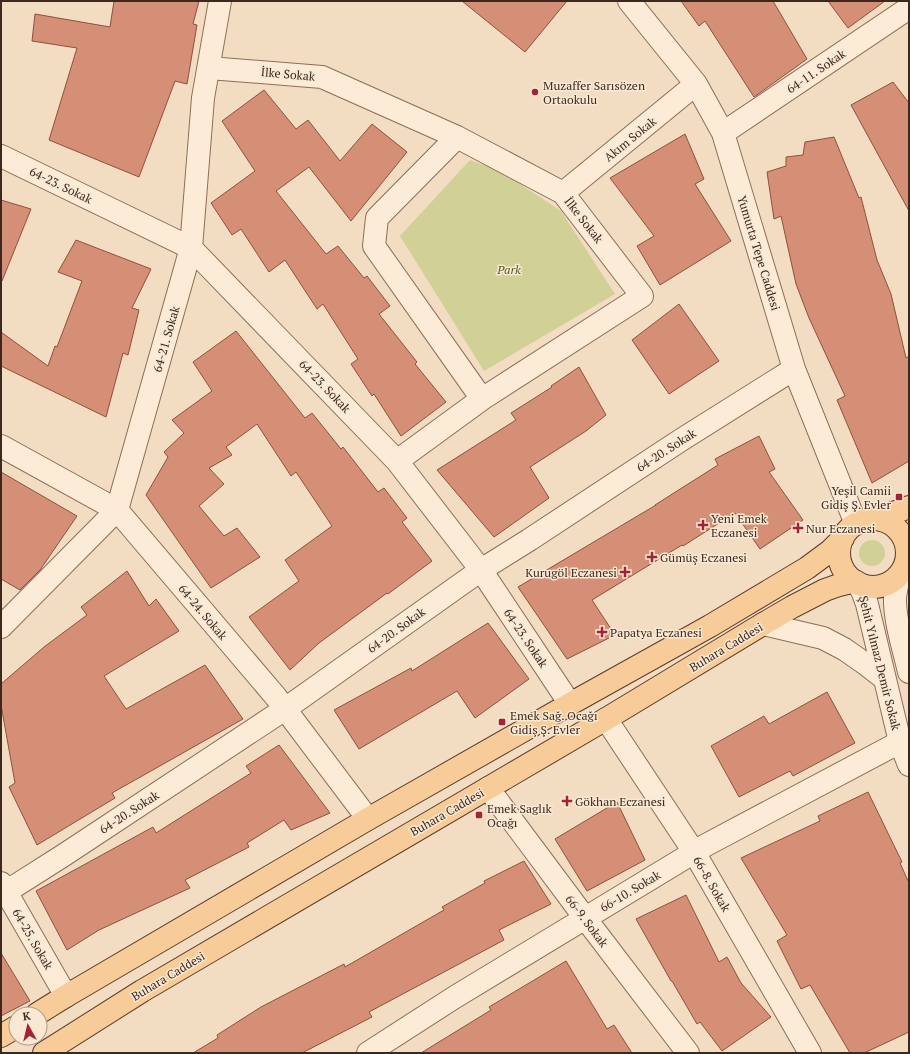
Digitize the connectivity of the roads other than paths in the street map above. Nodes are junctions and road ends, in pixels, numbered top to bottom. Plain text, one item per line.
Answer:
1 (220, 1) edge
2 (629, 1) edge
3 (906, 18) edge
4 (209, 68) junction
5 (696, 84) junction
6 (723, 133) junction
7 (457, 137) junction
8 (1, 156) edge
9 (563, 193) junction
10 (192, 248) junction
11 (794, 369) junction
12 (482, 399) junction
13 (1, 446) edge
14 (397, 461) junction
15 (909, 506) edge
16 (117, 510) junction
17 (858, 527) junction
18 (905, 566) edge
19 (481, 570) junction
20 (856, 582) junction
21 (763, 624) junction
22 (1, 627) edge
23 (909, 672) edge
24 (885, 679) junction
25 (570, 704) junction
26 (285, 709) junction
27 (606, 719) junction
28 (906, 757) edge
29 (488, 788) junction
30 (368, 820) junction
31 (694, 852) junction
32 (3, 890) edge
33 (585, 918) junction
34 (66, 996) junction
35 (48, 1007) edge
36 (53, 1051) edge
37 (368, 1053) edge
38 (688, 1053) edge
39 (810, 1053) edge

1 - 4 street, 64-21. Sokak
2 - 5 street, Yumurta Tepe Caddesi
3 - 6 street, 64-11. Sokak
4 - 7 street, İlke Sokak
4 - 10 street, 64-21. Sokak
5 - 6 street, Yumurta Tepe Caddesi
5 - 9 street, Akım Sokak
6 - 11 street, Yumurta Tepe Caddesi
7 - 9 street, İlke Sokak
7 - 12 street
8 - 10 street, 64-23. Sokak
9 - 12 street, İlke Sokak
10 - 14 street, 64-23. Sokak
10 - 16 street, 64-21. Sokak
11 - 17 street, Yumurta Tepe Caddesi
11 - 19 street, 64-20. Sokak
12 - 14 street, İlke Sokak
13 - 16 street, 64-24. Sokak
14 - 19 street, 64-23. Sokak
15 - 17 main road
16 - 22 street, 64-21. Sokak
16 - 26 street, 64-24. Sokak
17 - 18 main road
17 - 20 main road
17 - 25 main road
18 - 20 main road
18 - 23 street
19 - 25 street, 64-23. Sokak
19 - 26 street, 64-20. Sokak
20 - 21 main road, Buhara Caddesi
20 - 24 street, Şehit Yılmaz Demir Sokak
21 - 24 street
21 - 27 main road, Buhara Caddesi
24 - 28 street, Şehit Yılmaz Demir Sokak
25 - 30 main road
26 - 30 street, 64-24. Sokak
26 - 32 street, 64-20. Sokak
27 - 29 main road, Buhara Caddesi
27 - 31 street, 66-8. Sokak
28 - 31 street, 66-10. Sokak
29 - 33 street, 66-9. Sokak
29 - 36 main road, Buhara Caddesi
30 - 34 main road
31 - 33 street, 66-10. Sokak
31 - 39 street, 66-8. Sokak
32 - 34 street, 64-25. Sokak
33 - 37 street, 66-10. Sokak
33 - 38 street, 66-9. Sokak
34 - 35 main road

